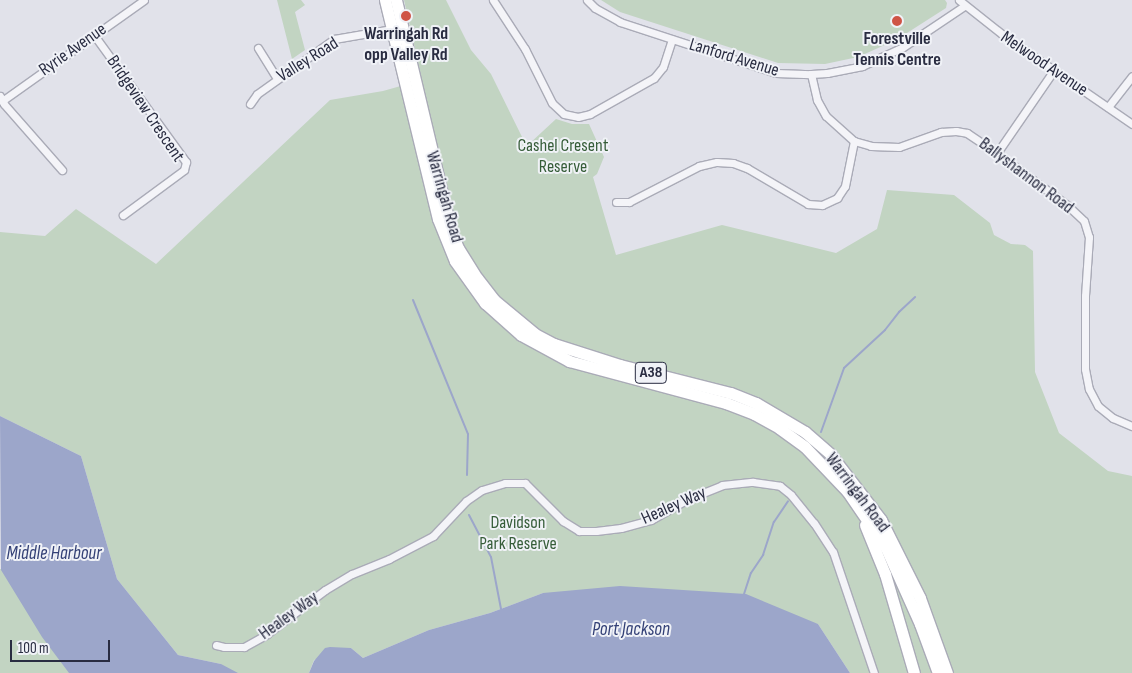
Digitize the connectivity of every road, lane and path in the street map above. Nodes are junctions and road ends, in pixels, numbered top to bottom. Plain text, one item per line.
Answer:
1 (144, 0) edge
2 (385, 0) edge
3 (396, 0) edge
4 (492, 0) edge
5 (587, 0) edge
6 (961, 3) edge
7 (397, 28) junction
8 (94, 35) junction
9 (672, 39) junction
10 (258, 48) dead end
11 (1054, 70) junction
12 (811, 74) junction
13 (1132, 76) edge
14 (277, 79) junction
15 (1, 98) edge
16 (250, 104) dead end
17 (1108, 108) junction
18 (1132, 124) edge
19 (854, 141) junction
20 (998, 153) junction
21 (62, 170) dead end
22 (616, 202) dead end
23 (123, 215) dead end
24 (1132, 426) edge
25 (851, 496) junction
26 (938, 644) junction
27 (216, 645) dead end
28 (874, 673) edge
29 (914, 673) edge
30 (938, 673) edge
31 (947, 673) edge
32 (954, 673) edge

1 - 8 street, Ryrie Avenue
2 - 7 highway, Warringah Road / A38
3 - 7 highway, Warringah Road / A38
4 - 9 street
5 - 9 street, Lanford Avenue
6 - 11 street, Melwood Avenue
6 - 12 street, Lanford Avenue
7 - 14 street, Valley Road
7 - 25 highway, Warringah Road / A38
7 - 26 highway, Warringah Road / A38
8 - 15 street, Ryrie Avenue
8 - 23 street, Bridgeview Crescent
9 - 12 street, Lanford Avenue
10 - 14 street
11 - 17 street, Melwood Avenue
11 - 20 street
12 - 19 street, Ballyshannon Road
13 - 17 street
14 - 16 street, Valley Road
15 - 21 street
17 - 18 street, Melwood Avenue
19 - 20 street, Ballyshannon Road
19 - 22 street
20 - 24 street, Ballyshannon Road
25 - 29 highway
25 - 30 highway, Warringah Road / A38
26 - 31 highway, Warringah Road / A38
26 - 32 highway
27 - 28 street, Healey Way

